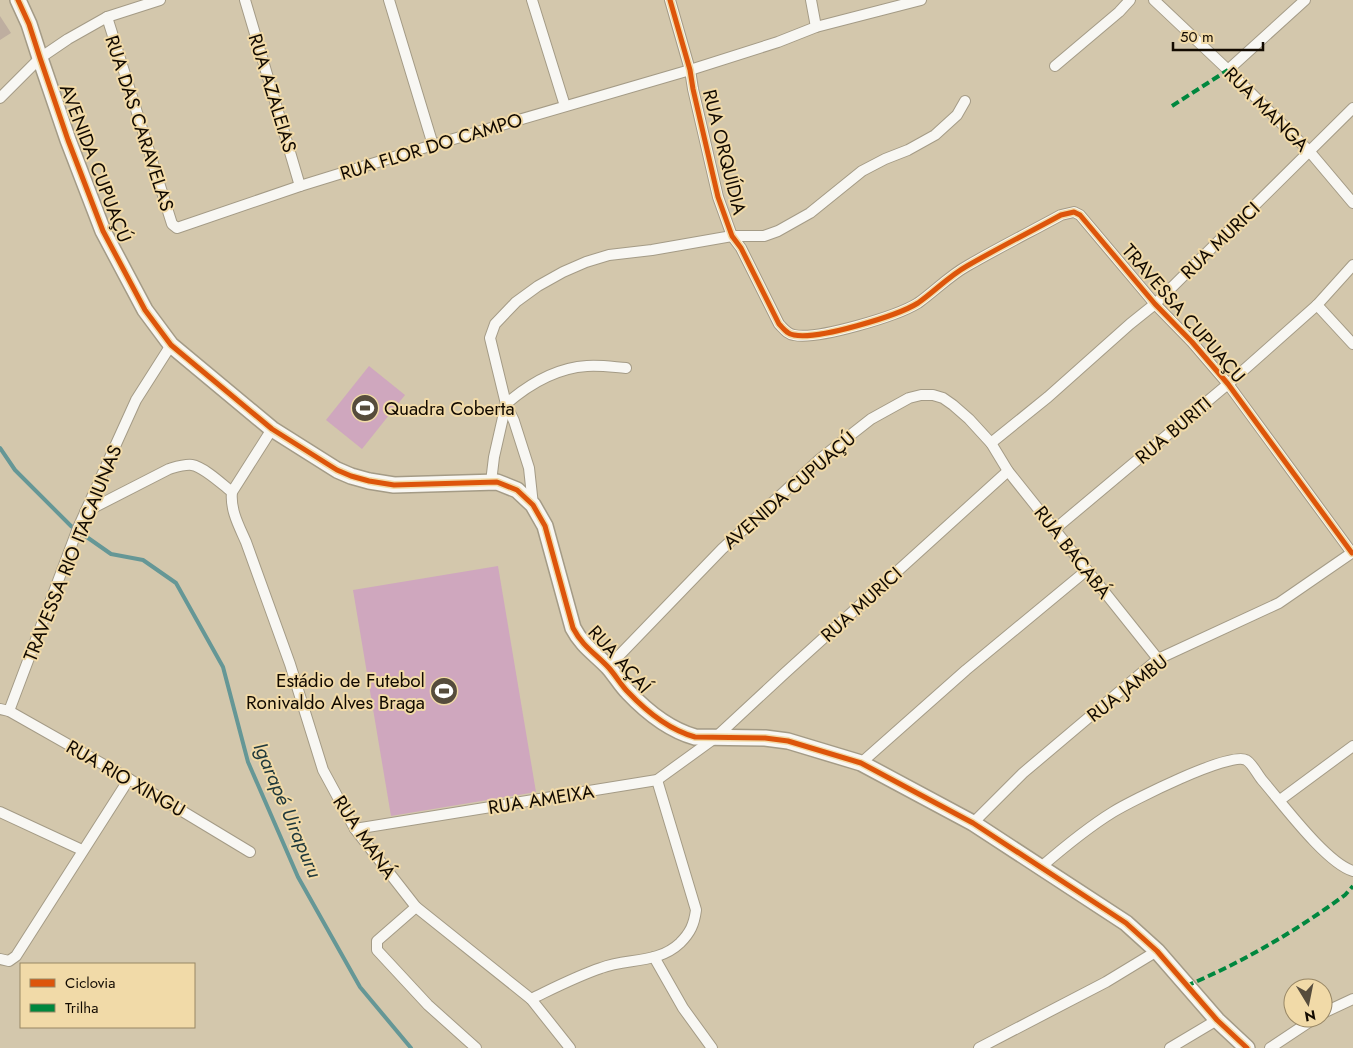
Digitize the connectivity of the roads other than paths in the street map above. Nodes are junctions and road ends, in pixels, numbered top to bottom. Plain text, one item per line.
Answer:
1 (18, 0) edge
2 (160, 0) edge
3 (245, 0) edge
4 (389, 0) edge
5 (532, 0) edge
6 (670, 0) edge
7 (810, 0) edge
8 (921, 0) edge
9 (1130, 0) edge
10 (1154, 0) edge
11 (1305, 0) edge
12 (107, 18) junction
13 (816, 27) junction
14 (40, 58) junction
15 (1054, 66) dead end
16 (690, 70) junction
17 (1228, 70) junction
18 (0, 98) edge
19 (965, 101) dead end
20 (565, 106) junction
21 (1353, 108) edge
22 (434, 144) junction
23 (1310, 152) junction
24 (300, 186) junction
25 (1353, 203) edge
26 (1080, 215) joint
27 (174, 227) joint
28 (732, 236) junction
29 (1353, 265) edge
30 (1155, 304) junction
31 (1317, 305) junction
32 (1353, 344) edge
33 (171, 346) junction
34 (626, 368) dead end
35 (1228, 384) junction
36 (506, 404) junction
37 (272, 429) junction
38 (991, 443) junction
39 (1008, 471) junction
40 (491, 482) junction
41 (232, 492) junction
42 (533, 505) junction
43 (85, 512) junction
44 (1055, 529) junction
45 (1352, 552) edge
46 (1087, 570) junction
47 (1158, 659) junction
48 (608, 667) junction
49 (4, 710) edge
50 (715, 738) junction
51 (1353, 746) edge
52 (861, 764) junction
53 (129, 779) junction
54 (657, 780) junction
55 (1280, 800) junction
56 (0, 812) edge
57 (973, 823) junction
58 (355, 830) junction
59 (82, 850) junction
60 (250, 852) dead end
61 (1040, 868) junction
62 (1353, 871) edge
63 (416, 907) junction
64 (1157, 951) junction
65 (654, 957) junction
66 (0, 959) edge
67 (531, 999) junction
68 (1353, 999) edge
69 (1333, 1008) edge
70 (1217, 1020) junction
71 (1298, 1028) edge
72 (476, 1048) edge
73 (570, 1048) edge
74 (712, 1048) edge
75 (980, 1048) edge
76 (1170, 1048) edge
77 (1247, 1048) edge
78 (1270, 1048) edge

1 - 14 street, AVENIDA CUPUAÇÚ
2 - 12 street
3 - 24 street, RUA AZALEIAS
4 - 22 street
5 - 20 street
6 - 16 street, RUA ORQUÍDIA
7 - 13 street
8 - 13 street, RUA FLOR DO CAMPO
9 - 15 street
10 - 17 street, RUA MANGA
11 - 17 street
12 - 14 street
12 - 27 street, RUA DAS CARAVELAS
13 - 16 street, RUA FLOR DO CAMPO
14 - 18 street
14 - 33 street, AVENIDA CUPUAÇÚ
16 - 20 street, RUA FLOR DO CAMPO
16 - 28 street, RUA ORQUÍDIA
17 - 23 street, RUA MANGA
19 - 28 street
20 - 22 street, RUA FLOR DO CAMPO
21 - 23 street, RUA MURICI
22 - 24 street, RUA FLOR DO CAMPO
23 - 25 street, RUA MANGA
23 - 30 street, RUA MURICI
24 - 27 street, RUA FLOR DO CAMPO
26 - 28 street, RUA ORQUÍDIA
26 - 30 street, TRAVESSA CUPUAÇU
28 - 36 street
29 - 31 street, RUA BURITI
30 - 35 street, TRAVESSA CUPUAÇU
30 - 38 street, RUA MURICI
31 - 32 street
31 - 35 street, RUA BURITI
33 - 37 street, AVENIDA CUPUAÇÚ
33 - 43 street, TRAVESSA RIO ITACAIUNAS
34 - 36 street
35 - 44 street, RUA BURITI
35 - 45 street, TRAVESSA CUPUAÇU
36 - 40 street
36 - 42 street
37 - 40 street, RUA AÇAÍ
37 - 41 street
38 - 39 street, RUA BACABÁ
38 - 48 street, AVENIDA CUPUAÇÚ
39 - 44 street, RUA BACABÁ
39 - 50 street, RUA MURICI
40 - 42 street, RUA AÇAÍ
41 - 43 street
41 - 58 street, RUA MANÁ
42 - 48 street, RUA AÇAÍ
43 - 49 street, TRAVESSA RIO ITACAIUNAS
44 - 46 street, RUA BACABÁ
45 - 47 street, RUA JAMBU
46 - 47 street, RUA BACABÁ
46 - 52 street
47 - 57 street, RUA JAMBU
48 - 50 street, RUA AÇAÍ
49 - 53 street, RUA RIO XINGU
50 - 52 street, RUA AÇAÍ
50 - 54 street, RUA AMEIXA
51 - 55 street
52 - 57 street, RUA AÇAÍ
53 - 59 street
53 - 60 street, RUA RIO XINGU
54 - 58 street, RUA AMEIXA
54 - 65 street
55 - 61 street
55 - 62 street
56 - 59 street
57 - 61 street, RUA AÇAÍ
58 - 63 street, RUA MANÁ
59 - 66 street
61 - 64 street, RUA AÇAÍ
63 - 67 street, RUA MANÁ
63 - 72 street
64 - 70 street, RUA AÇAÍ
64 - 75 street
65 - 67 street
65 - 74 street
67 - 73 street, RUA MANÁ
68 - 69 street
70 - 76 street
70 - 77 street, RUA AÇAÍ
71 - 78 street

